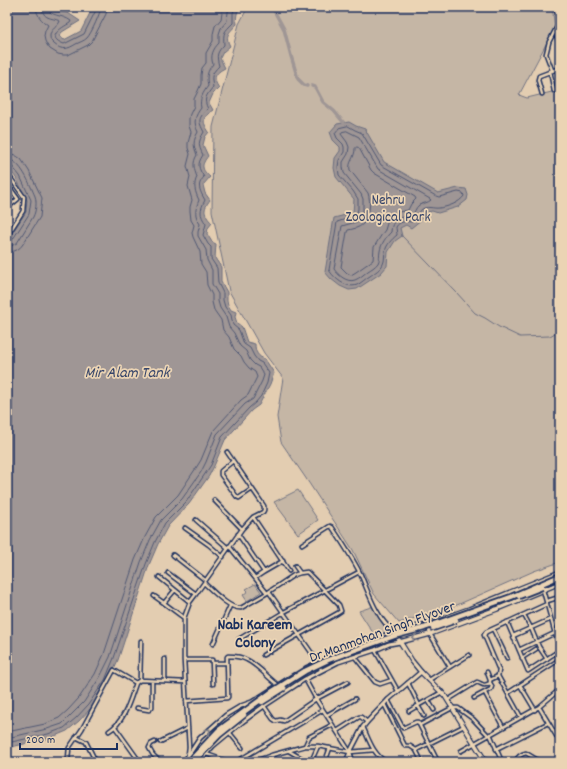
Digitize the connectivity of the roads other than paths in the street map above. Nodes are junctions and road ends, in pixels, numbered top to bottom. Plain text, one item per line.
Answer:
1 (556, 7) edge
2 (560, 21) edge
3 (555, 31) junction
4 (560, 45) edge
5 (560, 68) edge
6 (551, 71) junction
7 (554, 91) dead end
8 (542, 94) dead end
9 (7, 173) edge
10 (8, 186) edge
11 (7, 208) edge
12 (7, 236) edge
13 (226, 452) dead end
14 (233, 462) junction
15 (252, 489) junction
16 (214, 500) dead end
17 (253, 517) junction
18 (196, 520) dead end
19 (184, 528) dead end
20 (242, 529) junction
21 (238, 534) junction
22 (302, 544) dead end
23 (229, 547) junction
24 (173, 555) dead end
25 (223, 557) junction
26 (283, 561) junction
27 (294, 566) dead end
28 (289, 571) dead end
29 (264, 572) junction
30 (360, 572) junction
31 (560, 572) edge
32 (168, 573) dead end
33 (300, 573) junction
34 (159, 577) dead end
35 (255, 578) junction
36 (560, 578) edge
37 (204, 582) junction
38 (560, 583) edge
39 (175, 590) junction
40 (543, 590) junction
41 (324, 591) junction
42 (268, 592) junction
43 (196, 594) junction
44 (154, 596) dead end
45 (560, 597) edge
46 (190, 602) junction
47 (164, 603) junction
48 (547, 603) junction
49 (230, 606) junction
50 (284, 612) junction
51 (524, 615) junction
52 (184, 618) junction
53 (551, 619) junction
54 (507, 622) junction
55 (427, 624) junction
56 (493, 628) junction
57 (531, 628) junction
58 (394, 632) junction
59 (555, 632) junction
60 (430, 634) junction
61 (560, 634) edge
62 (299, 635) junction
63 (513, 636) junction
64 (556, 637) junction
65 (239, 639) dead end
66 (141, 640) dead end
67 (400, 642) junction
68 (536, 642) junction
69 (213, 644) dead end
70 (536, 649) dead end
71 (560, 649) edge
72 (375, 650) junction
73 (519, 650) junction
74 (263, 655) dead end
75 (469, 656) dead end
76 (355, 657) junction
77 (507, 658) dead end
78 (522, 658) junction
79 (165, 659) dead end
80 (547, 659) junction
81 (560, 659) edge
82 (184, 660) junction
83 (318, 662) junction
84 (212, 663) junction
85 (227, 663) junction
86 (450, 667) junction
87 (321, 670) junction
88 (421, 672) junction
89 (487, 672) dead end
90 (498, 676) junction
91 (305, 679) junction
92 (140, 680) junction
93 (392, 680) junction
94 (429, 680) junction
95 (152, 681) junction
96 (165, 681) junction
97 (490, 681) junction
98 (185, 682) junction
99 (348, 682) dead end
100 (136, 683) junction
101 (408, 683) junction
102 (213, 684) dead end
103 (278, 685) junction
104 (520, 685) junction
105 (560, 689) edge
106 (398, 691) junction
107 (442, 692) junction
108 (485, 693) junction
109 (508, 693) junction
110 (474, 698) dead end
111 (316, 699) junction
112 (355, 699) dead end
113 (388, 700) junction
114 (428, 700) junction
115 (448, 700) junction
116 (186, 701) junction
117 (384, 704) junction
118 (419, 705) junction
119 (264, 706) junction
120 (137, 708) dead end
121 (452, 708) junction
122 (539, 708) junction
123 (323, 710) junction
124 (434, 710) dead end
125 (535, 710) junction
126 (409, 711) dead end
127 (326, 715) junction
128 (424, 716) dead end
129 (521, 718) junction
130 (367, 722) junction
131 (548, 724) junction
132 (332, 725) junction
133 (420, 725) junction
134 (464, 726) junction
135 (116, 727) junction
136 (363, 727) junction
137 (503, 727) junction
138 (188, 728) junction
139 (109, 731) dead end
140 (337, 731) junction
141 (229, 732) junction
142 (489, 735) junction
143 (76, 737) junction
144 (155, 742) dead end
145 (160, 742) dead end
146 (560, 742) edge
147 (429, 744) junction
148 (474, 744) junction
149 (305, 746) junction
150 (318, 746) junction
151 (242, 748) dead end
152 (330, 748) junction
153 (496, 749) junction
154 (374, 750) junction
155 (416, 750) junction
156 (289, 751) junction
157 (461, 751) dead end
158 (350, 752) junction
159 (206, 754) junction
160 (272, 755) junction
161 (188, 756) junction
162 (68, 759) dead end
163 (96, 762) edge
164 (140, 762) edge
165 (160, 762) edge
166 (184, 762) edge
167 (189, 762) edge
168 (193, 762) edge
169 (199, 762) edge
170 (229, 762) edge
171 (236, 762) edge
172 (253, 762) edge
173 (273, 762) edge
174 (308, 762) edge
175 (312, 762) edge
176 (325, 762) edge
177 (346, 762) edge
178 (353, 762) edge
179 (386, 762) edge
180 (422, 762) edge
181 (438, 762) edge
182 (486, 762) edge
183 (502, 762) edge
184 (515, 762) edge
185 (541, 762) edge

1 - 2 street
2 - 3 street
3 - 4 street
3 - 6 street
5 - 6 street
6 - 7 street
6 - 8 street
9 - 12 street
10 - 11 street
13 - 14 street
14 - 15 street
14 - 15 street
15 - 17 street
16 - 20 street
17 - 20 street
17 - 26 street
18 - 23 street
19 - 25 street
20 - 21 street
21 - 23 street
21 - 29 street
22 - 30 street
23 - 25 street
23 - 35 street
24 - 37 street
25 - 37 street
26 - 28 street
26 - 29 street
27 - 33 street
29 - 35 street
30 - 41 street
30 - 58 street
31 - 55 main road
32 - 43 street
33 - 41 street
33 - 42 street
34 - 39 street
35 - 42 street
36 - 167 highway, Dr.Manmohan Singh Flyover, bridge
36 - 168 highway, Dr.Manmohan Singh Flyover, bridge
37 - 43 street
37 - 49 street
38 - 40 main road
39 - 46 street
39 - 47 street
40 - 48 street
40 - 60 main road
41 - 50 street
41 - 62 street
42 - 49 street
42 - 50 street
43 - 46 street
44 - 47 street
45 - 48 street
46 - 52 street
47 - 52 street
48 - 51 street
48 - 53 street
49 - 69 street
50 - 62 street
50 - 65 street
51 - 54 street
51 - 57 street
52 - 82 street
53 - 57 street
53 - 59 street
54 - 56 street
54 - 63 street
55 - 58 main road
55 - 60 street
56 - 77 street
56 - 90 street
57 - 63 street
57 - 68 street
58 - 67 main road
58 - 83 street
59 - 64 street
59 - 68 street
60 -> 67 main road
60 - 86 street
61 - 64 street
62 - 74 street
62 - 83 street
63 - 73 street
64 - 71 street
66 - 92 street
67 - 72 street
67 - 88 main road
68 - 73 street
68 - 80 street
70 - 78 street
71 - 80 street
72 - 76 street
72 - 93 street
73 - 78 street
75 - 86 street
76 - 87 street
76 - 93 street
78 - 80 street
79 - 96 street
81 - 104 street
82 - 84 street
82 - 98 street
83 - 87 street
83 - 103 street
84 - 85 street
84 - 102 street
85 - 103 street
85 - 116 street
86 - 94 street
87 - 91 street
88 - 94 main road
88 - 101 street
89 - 97 street
90 - 97 street
90 - 109 street
91 - 111 street
91 - 119 street
92 - 95 street
92 - 100 street
93 - 106 street
94 - 107 main road
95 - 96 street
95 - 120 street
96 - 98 street
97 - 108 street
97 - 115 street
98 - 116 street
99 - 111 street
100 - 135 street
100 - 143 street
101 - 106 street
101 - 118 street
161 -> 103 street
104 - 109 street
104 - 125 street
105 - 122 street
106 - 113 street
107 - 114 street
107 - 115 main road
108 - 110 street
108 - 137 street
109 - 129 street
111 - 119 street
111 - 123 street
112 - 127 street
113 - 117 street
113 - 133 street
114 - 118 street
114 - 124 street
115 - 121 main road
116 - 138 street
117 - 130 street
117 - 155 street
118 - 126 street
118 - 128 street
119 - 141 street
121 - 133 street
121 - 134 main road
121 - 142 street
122 - 125 street
122 - 131 street
123 - 127 street
123 - 171 street
125 - 129 street
127 - 132 street
129 - 137 street
130 - 136 street
130 - 140 street
131 - 146 street
131 - 153 street
132 - 140 street
132 - 149 street
133 - 147 street
134 - 147 street
134 - 148 main road
135 - 139 street
135 - 164 street
136 - 154 street
136 - 158 street
137 - 142 street
138 - 145 street
138 - 161 street
140 - 158 street
141 - 151 street
141 - 159 street
142 - 148 street
142 - 153 street
143 - 162 street
143 - 163 street
144 - 165 street
147 - 155 street
147 - 181 street
148 - 157 street
148 - 182 main road
149 - 150 street
149 - 156 street
150 - 152 street
150 - 175 street
152 - 158 street
152 - 176 street
153 - 183 street
154 - 158 street
154 - 179 street
155 - 180 street
156 - 160 street
156 - 174 street
158 - 177 street
158 - 178 street
159 - 169 street
159 - 170 street
160 - 172 street
160 - 173 street
161 - 166 street
161 - 168 street
184 - 185 street

